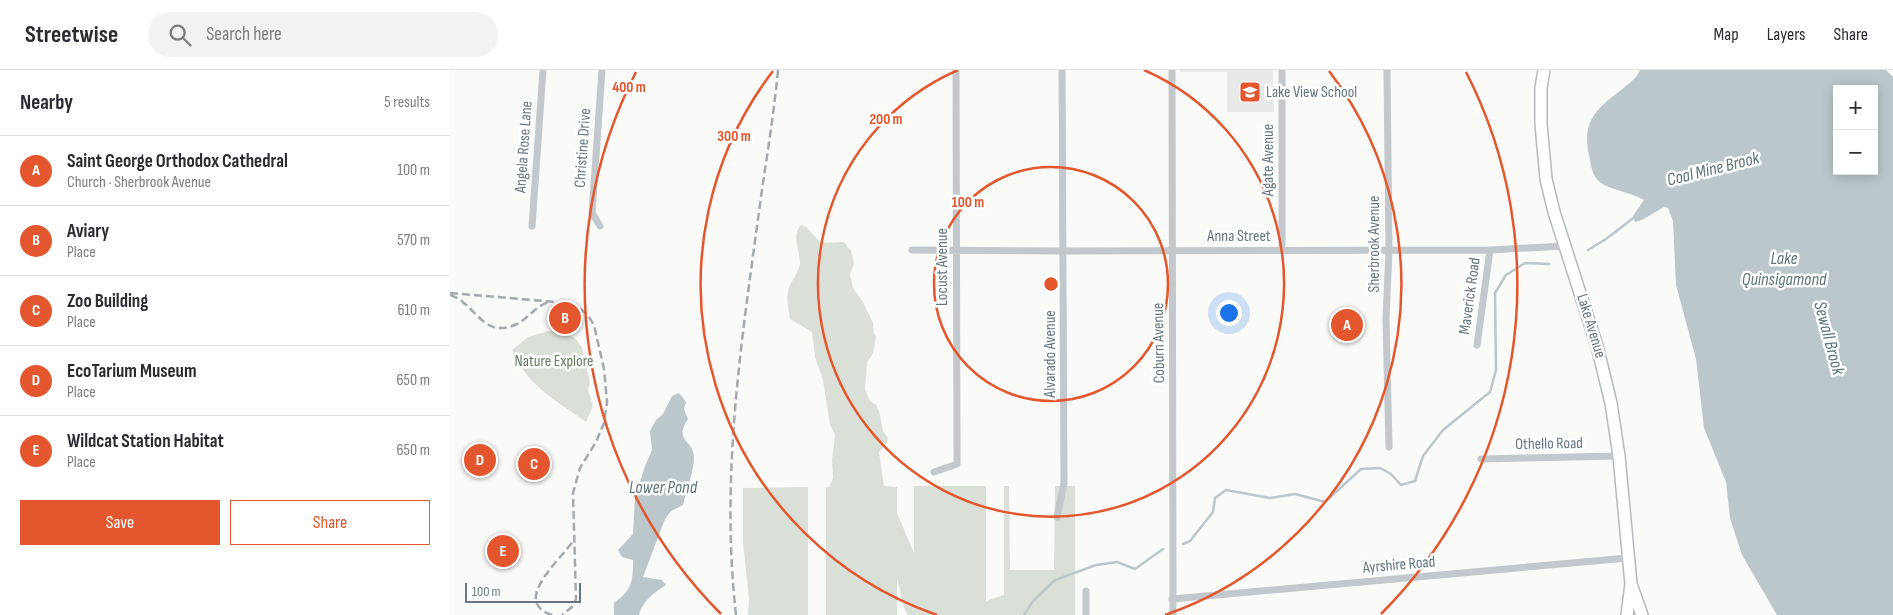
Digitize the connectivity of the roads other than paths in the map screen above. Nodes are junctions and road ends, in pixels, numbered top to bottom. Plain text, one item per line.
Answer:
1 (543, 70) edge
2 (602, 70) edge
3 (956, 70) edge
4 (1062, 70) edge
5 (1172, 70) edge
6 (1282, 70) edge
7 (1387, 70) edge
8 (1544, 70) edge
9 (532, 226) dead end
10 (600, 226) dead end
11 (1565, 246) junction
12 (1282, 249) junction
13 (912, 250) dead end
14 (956, 250) junction
15 (1172, 250) junction
16 (1389, 250) junction
17 (1490, 250) junction
18 (1063, 251) junction
19 (1478, 345) dead end
20 (1389, 447) dead end
21 (1619, 456) junction
22 (1481, 459) dead end
23 (934, 472) dead end
24 (1057, 517) dead end
25 (1628, 558) junction
26 (1631, 584) junction
27 (1086, 591) dead end
28 (1172, 599) junction
29 (1086, 615) edge
30 (1173, 615) edge
31 (1626, 615) edge
32 (1642, 615) edge

1 - 9 street, Angela Rose Lane
2 - 10 street, Christine Drive
3 - 14 street, Locust Avenue
4 - 18 street, Alvarado Avenue
5 - 15 street, Coburn Avenue
6 - 12 street, Agate Avenue
7 - 16 street, Sherbrook Avenue
8 - 11 main road, Lake Avenue
11 - 17 street, Anna Street
11 - 21 main road, Lake Avenue
12 - 15 street, Anna Street
12 - 16 street, Anna Street
13 - 14 street, Anna Street
14 - 18 street, Anna Street
14 - 23 street, Locust Avenue
15 - 18 street, Anna Street
15 - 28 street, Coburn Avenue
16 - 17 street, Anna Street
16 - 20 street, Sherbrook Avenue
17 - 19 street, Maverick Road
18 - 24 street, Alvarado Avenue
21 - 22 street, Othello Road
21 - 25 main road, Lake Avenue
25 - 26 main road, Lake Avenue
25 - 28 street, Ayrshire Road
26 - 31 main road, Lake Avenue
26 - 32 main road, Lake Avenue
27 - 29 street
28 - 30 street, Coburn Avenue

